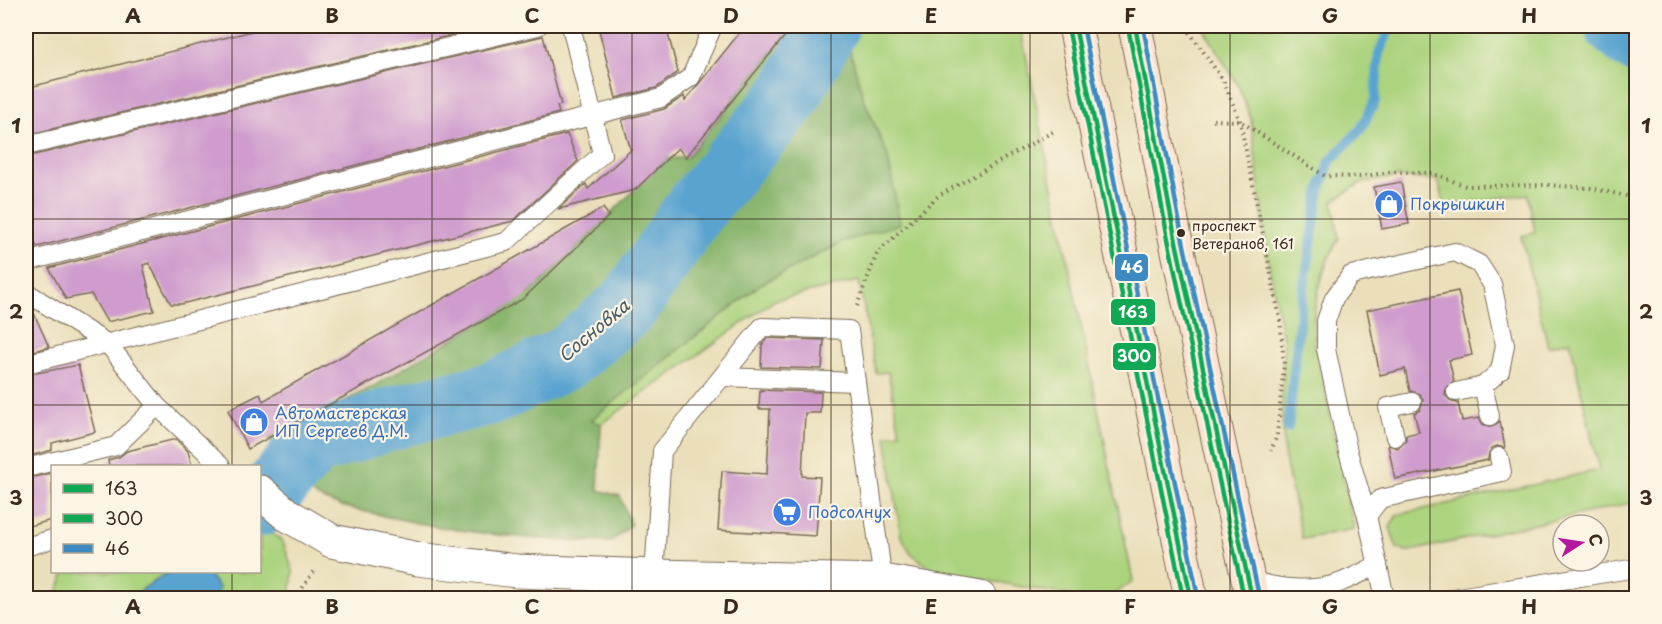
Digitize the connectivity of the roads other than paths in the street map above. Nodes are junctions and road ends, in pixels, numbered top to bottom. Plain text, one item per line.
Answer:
1 (538, 26) edge
2 (571, 26) edge
3 (713, 26) edge
4 (1075, 26) edge
5 (1135, 26) edge
6 (593, 116) junction
7 (26, 146) edge
8 (26, 262) edge
9 (26, 292) edge
10 (108, 344) junction
11 (26, 364) edge
12 (722, 377) junction
13 (856, 382) junction
14 (1483, 386) junction
15 (1456, 392) dead end
16 (1412, 402) dead end
17 (157, 406) junction
18 (1490, 416) dead end
19 (1395, 437) dead end
20 (1499, 457) dead end
21 (221, 465) edge
22 (26, 468) edge
23 (261, 493) edge
24 (1367, 516) junction
25 (51, 539) edge
26 (26, 548) edge
27 (1378, 565) junction
28 (1636, 568) edge
29 (654, 576) junction
30 (883, 581) junction
31 (1250, 589) edge
32 (980, 598) edge
33 (1191, 598) edge
34 (1385, 598) edge
35 (1452, 598) edge

1 - 7 lane
2 - 6 lane
3 - 6 lane
4 - 33 main road
5 - 31 main road
6 - 8 lane
6 - 10 lane
9 - 10 lane
10 - 11 lane
10 - 17 lane
12 - 13 lane
12 - 13 lane
12 - 29 lane
13 - 30 lane
14 - 15 lane
14 - 18 lane
14 - 24 lane
16 - 19 lane
17 - 21 lane
17 - 22 lane
20 - 24 lane
23 - 29 street
24 - 27 lane
25 - 26 lane
27 - 31 lane
27 - 34 lane
28 - 35 lane
29 - 30 street
30 - 32 street

